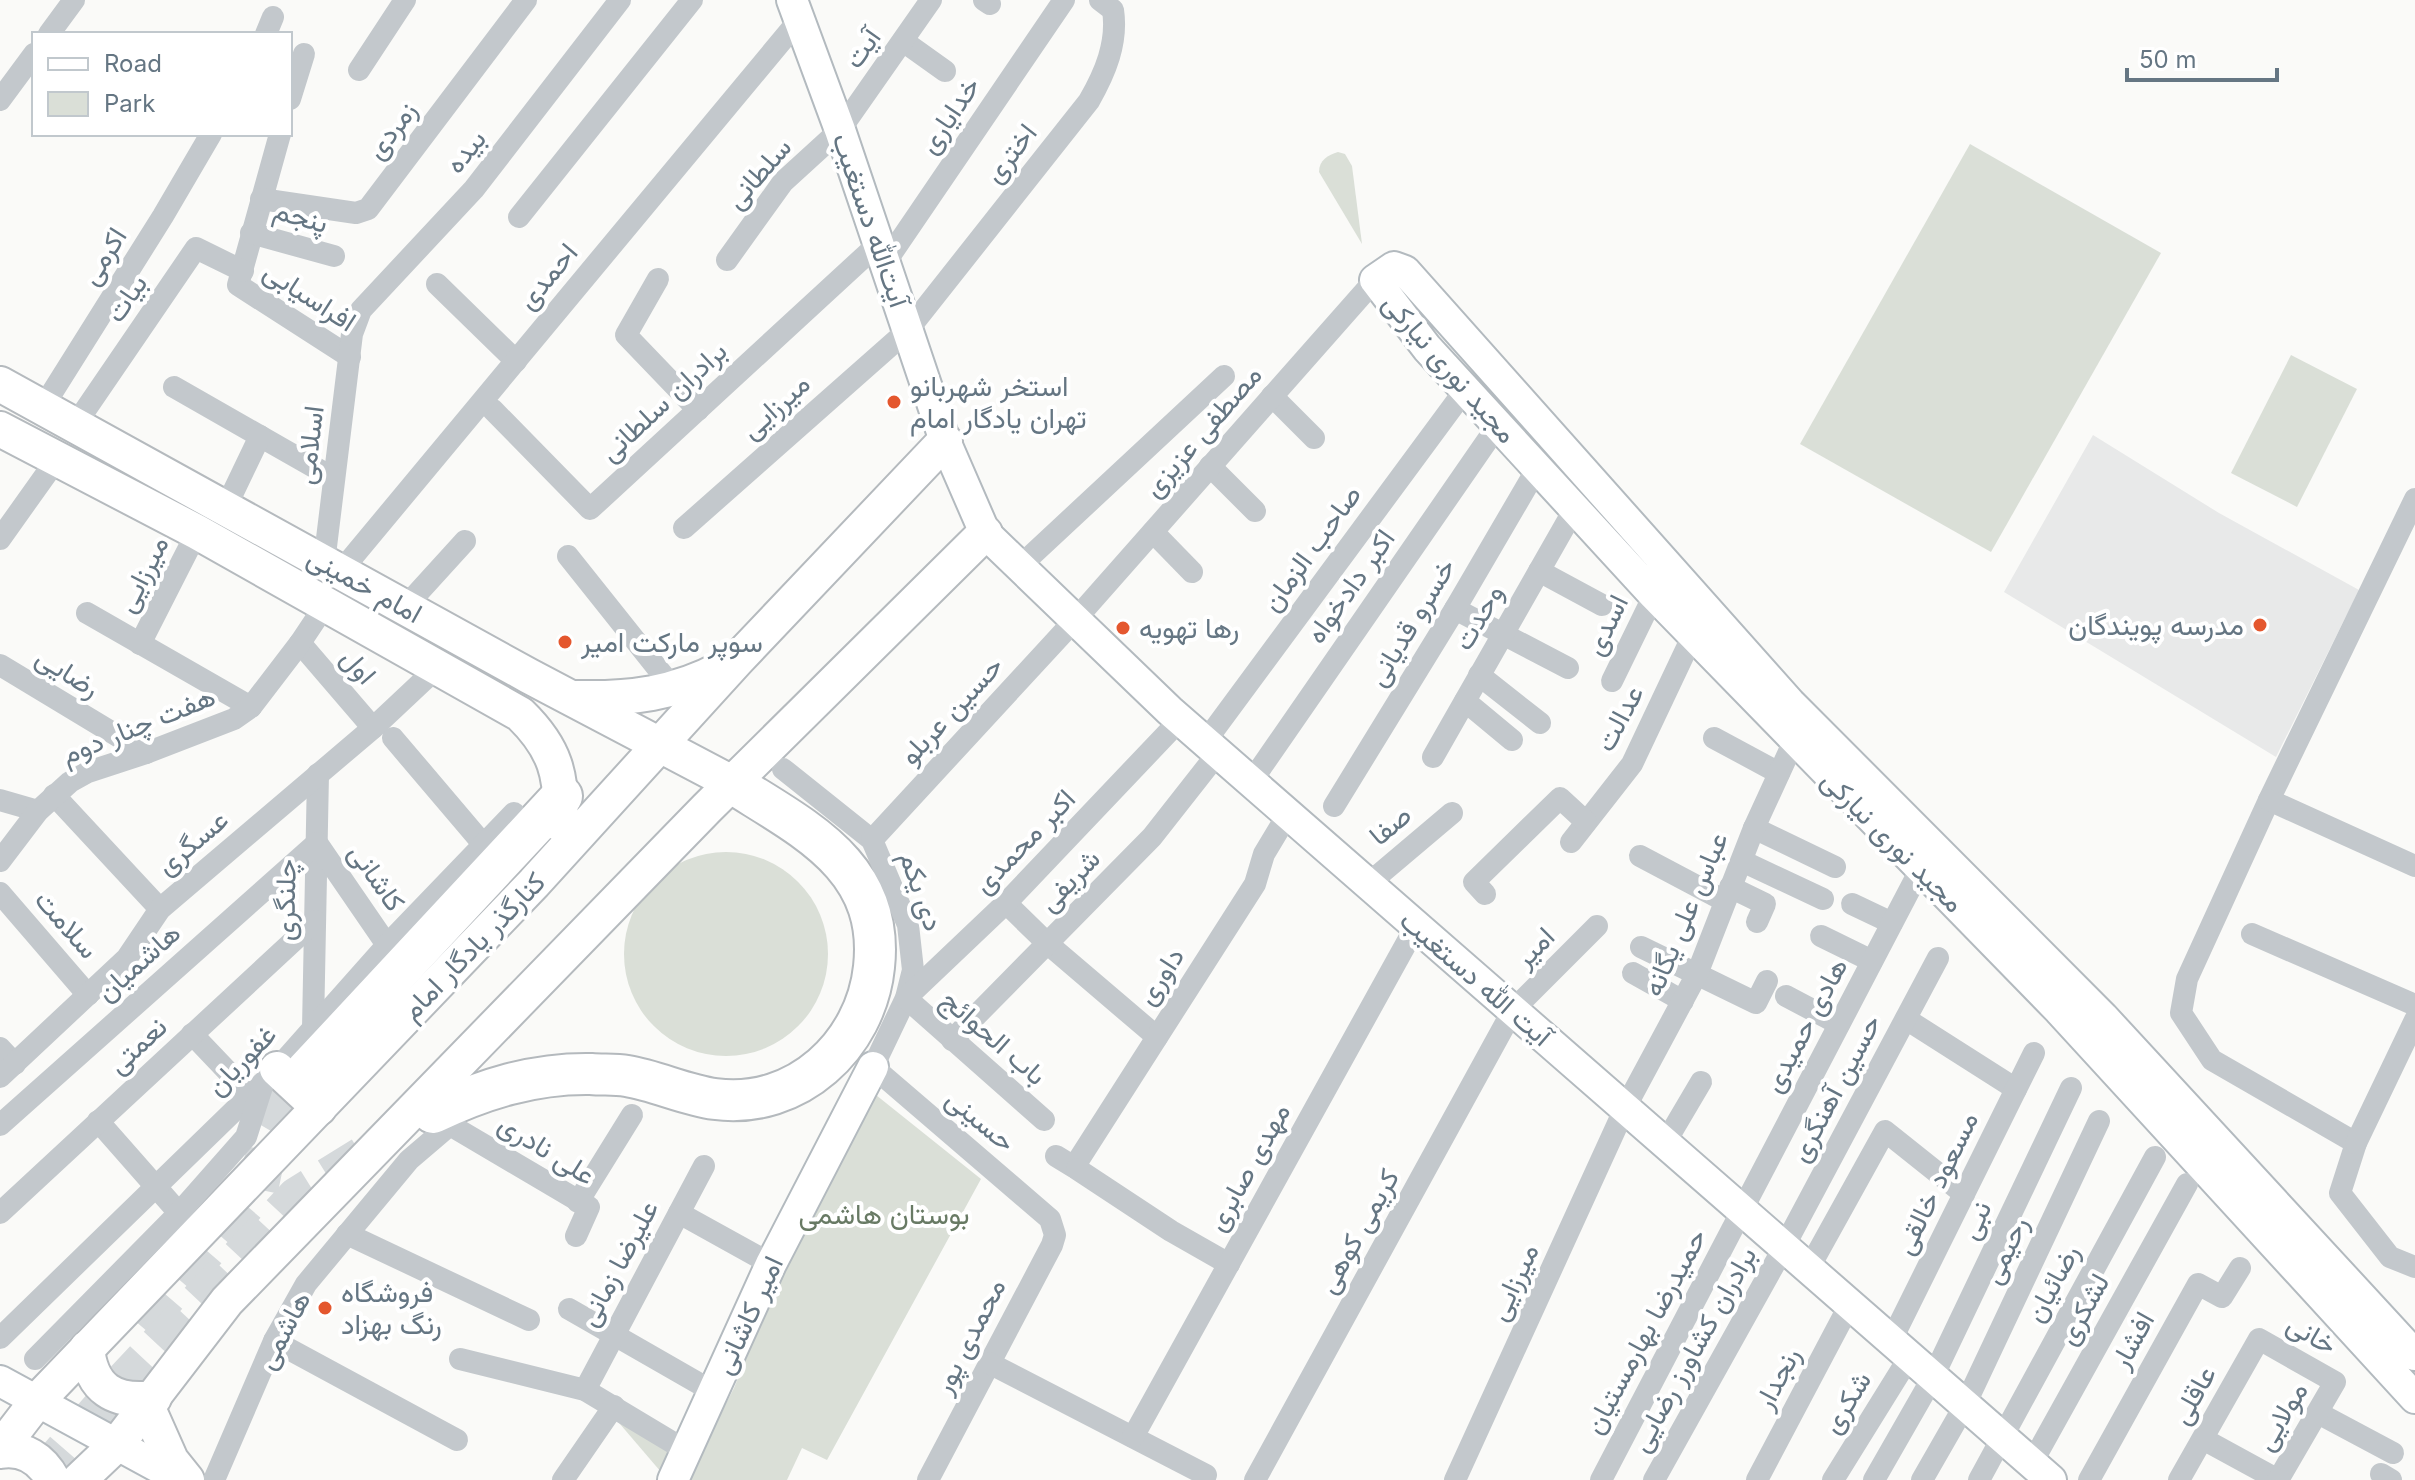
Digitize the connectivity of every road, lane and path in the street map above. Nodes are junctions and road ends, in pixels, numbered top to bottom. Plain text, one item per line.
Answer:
1 (74, 0) edge
2 (405, 0) edge
3 (526, 0) edge
4 (620, 0) edge
5 (692, 0) edge
6 (1064, 0) edge
7 (1100, 0) edge
8 (929, 1) edge
9 (795, 10) edge
10 (50, 32) edge
11 (903, 41) junction
12 (304, 54) dead end
13 (32, 57) edge
14 (359, 70) dead end
15 (945, 71) dead end
16 (292, 93) edge
17 (0, 100) edge
18 (840, 130) junction
19 (210, 136) edge
20 (279, 136) edge
21 (261, 199) junction
22 (519, 217) dead end
23 (251, 233) junction
24 (881, 253) junction
25 (334, 256) dead end
26 (727, 260) dead end
27 (240, 278) junction
28 (658, 279) dead end
29 (1375, 280) junction
30 (437, 284) dead end
31 (908, 330) junction
32 (352, 334) joint
33 (350, 357) junction
34 (516, 361) junction
35 (1224, 376) dead end
36 (0, 384) edge
37 (174, 387) dead end
38 (1465, 390) junction
39 (1272, 396) junction
40 (43, 407) junction
41 (493, 410) dead end
42 (698, 410) junction
43 (75, 425) junction
44 (1498, 425) junction
45 (10, 434) edge
46 (260, 436) junction
47 (1314, 438) dead end
48 (945, 441) junction
49 (57, 459) junction
50 (1210, 466) junction
51 (1538, 467) junction
52 (328, 475) dead end
53 (2415, 499) edge
54 (226, 507) junction
55 (1575, 508) junction
56 (1255, 511) dead end
57 (684, 528) dead end
58 (197, 532) junction
59 (1153, 532) junction
60 (985, 533) junction
61 (0, 539) edge
62 (465, 541) dead end
63 (568, 556) dead end
64 (333, 567) junction
65 (1019, 567) junction
66 (1539, 571) junction
67 (1192, 572) dead end
68 (1654, 595) junction
69 (326, 604) junction
70 (1602, 605) dead end
71 (405, 607) junction
72 (1455, 609) junction
73 (87, 613) dead end
74 (1074, 621) junction
75 (1503, 634) junction
76 (1693, 635) junction
77 (300, 643) junction
78 (140, 644) junction
79 (737, 660) junction
80 (0, 665) edge
81 (439, 666) junction
82 (1568, 668) dead end
83 (1479, 675) junction
84 (1612, 681) dead end
85 (674, 689) junction
86 (570, 698) junction
87 (1465, 701) junction
88 (251, 707) junction
89 (1180, 720) junction
90 (1540, 723) dead end
91 (383, 733) junction
92 (1714, 738) dead end
93 (1512, 740) dead end
94 (1794, 741) junction
95 (660, 746) junction
96 (1212, 748) junction
97 (146, 753) junction
98 (1433, 757) dead end
99 (783, 769) dead end
100 (1779, 773) junction
101 (318, 774) junction
102 (1251, 782) junction
103 (732, 783) junction
104 (562, 796) junction
105 (0, 800) edge
106 (2269, 800) junction
107 (46, 803) junction
108 (1334, 806) dead end
109 (514, 813) dead end
110 (1452, 813) dead end
111 (1288, 814) junction
112 (1586, 822) junction
113 (1754, 828) junction
114 (872, 840) junction
115 (1571, 842) dead end
116 (317, 843) junction
117 (483, 844) junction
118 (1640, 856) dead end
119 (1928, 859) junction
120 (0, 861) edge
121 (1742, 861) junction
122 (2415, 866) edge
123 (1835, 867) dead end
124 (534, 883) junction
125 (1368, 884) junction
126 (0, 893) edge
127 (1485, 894) dead end
128 (1728, 894) junction
129 (1823, 899) dead end
130 (1006, 903) junction
131 (1852, 904) dead end
132 (160, 909) junction
133 (315, 921) junction
134 (1757, 922) dead end
135 (1892, 923) junction
136 (1416, 926) junction
137 (1597, 926) dead end
138 (2252, 934) dead end
139 (1821, 936) dead end
140 (1048, 944) junction
141 (387, 945) junction
142 (1641, 947) dead end
143 (1938, 958) dead end
144 (1872, 961) junction
145 (1633, 973) dead end
146 (1697, 974) junction
147 (1767, 981) dead end
148 (88, 995) junction
149 (1786, 996) dead end
150 (906, 998) junction
151 (1683, 1001) junction
152 (2415, 1005) edge
153 (1513, 1010) junction
154 (1906, 1019) junction
155 (2415, 1020) edge
156 (1839, 1024) junction
157 (313, 1028) junction
158 (192, 1034) junction
159 (1157, 1037) junction
160 (952, 1040) junction
161 (2034, 1053) dead end
162 (5, 1063) edge
163 (873, 1067) junction
164 (274, 1079) junction
165 (1701, 1082) dead end
166 (2071, 1088) dead end
167 (2016, 1089) junction
168 (319, 1108) junction
169 (1625, 1108) junction
170 (632, 1115) dead end
171 (441, 1119) junction
172 (1044, 1120) dead end
173 (98, 1121) junction
174 (2099, 1121) dead end
175 (0, 1125) edge
176 (1665, 1143) junction
177 (2356, 1143) junction
178 (2155, 1157) dead end
179 (704, 1166) dead end
180 (2187, 1184) dead end
181 (156, 1187) junction
182 (1964, 1194) junction
183 (578, 1202) junction
184 (1742, 1210) junction
185 (0, 1213) edge
186 (179, 1213) junction
187 (679, 1213) junction
188 (1050, 1219) joint
189 (347, 1234) junction
190 (576, 1236) dead end
191 (1784, 1247) junction
192 (771, 1264) junction
193 (1229, 1264) junction
194 (2415, 1267) edge
195 (1809, 1268) junction
196 (2240, 1268) dead end
197 (1850, 1304) junction
198 (569, 1309) dead end
199 (529, 1320) dead end
200 (614, 1333) junction
201 (0, 1338) edge
202 (2259, 1339) joint
203 (274, 1341) junction
204 (87, 1348) junction
205 (1900, 1348) junction
206 (2415, 1355) edge
207 (35, 1359) dead end
208 (460, 1359) dead end
209 (989, 1363) junction
210 (1933, 1377) junction
211 (0, 1381) edge
212 (2335, 1382) joint
213 (585, 1390) junction
214 (712, 1391) junction
215 (2415, 1398) edge
216 (37, 1401) junction
217 (150, 1402) junction
218 (1965, 1405) junction
219 (614, 1406) junction
220 (2318, 1413) junction
221 (1133, 1437) junction
222 (2003, 1438) junction
223 (2203, 1439) junction
224 (457, 1440) dead end
225 (118, 1443) junction
226 (0, 1450) edge
227 (685, 1450) junction
228 (2393, 1453) dead end
229 (147, 1471) edge
230 (1206, 1475) dead end
231 (2045, 1475) edge
232 (53, 1480) edge
233 (79, 1480) edge
234 (185, 1480) edge
235 (214, 1480) edge
236 (563, 1480) edge
237 (673, 1480) edge
238 (928, 1480) edge
239 (1255, 1480) edge
240 (1455, 1480) edge
241 (1601, 1480) edge
242 (1654, 1480) edge
243 (1757, 1480) edge
244 (1833, 1480) edge
245 (1874, 1480) edge
246 (1922, 1480) edge
247 (1979, 1480) edge
248 (2089, 1480) edge
249 (2179, 1480) edge
250 (2278, 1480) edge

1 - 10 street
2 - 14 street
3 - 21 street, زمردی
4 - 32 street, بیده
5 - 22 street
6 - 24 street, خدایاری
7 - 31 street, اختری
8 - 11 street, آیت
9 - 18 main road, آیت‌الله دستغیب
9 - 34 street, احمدی
11 - 15 street
11 - 18 street, آیت
12 - 16 street
13 - 17 street
18 - 24 main road, آیت‌الله دستغیب
18 - 26 street, سلطانی
19 - 40 street, اکرمی
20 - 21 street
21 - 23 street
23 - 25 street, پنجم
23 - 27 street
24 - 31 main road, آیت‌الله دستغیب
24 - 42 street, برادران سلطانی
27 - 33 street, افراسیابی
27 - 43 street, بیات
28 - 42 street
29 - 38 main road, مجید نوری نیارکی
29 - 39 street, مصطفی عزیزی
29 - 119 main road, مجید نوری نیارکی
30 - 34 street
31 - 48 main road, آیت‌الله دستغیب
31 - 57 street, میرزایی
32 - 33 street, اسلامی
33 - 64 street, اسلامی
34 - 64 street, احمدی
35 - 65 street
36 - 40 main road, امام خمینی
37 - 46 street
38 - 44 main road, مجید نوری نیارکی
38 - 96 street, صاحب الزمان
39 - 47 street
39 - 50 street, مصطفی عزیزی
40 - 43 main road, امام خمینی
40 - 45 main road
41 - 42 street, برادران سلطانی
43 - 54 main road, امام خمینی
44 - 51 main road, مجید نوری نیارکی
44 - 102 street, اکبر دادخواه
45 - 49 main road, امام خمینی
46 - 52 street
46 - 54 street
48 - 60 main road, آیت الله دستغیب
48 - 79 main road, کنارگذر یادگار امام
49 - 58 main road, امام خمینی
49 - 61 street
50 - 56 street
50 - 59 street, مصطفی عزیزی
51 - 55 main road, مجید نوری نیارکی
51 - 72 street, خسرو قدیانی
53 - 106 street
54 - 64 main road, امام خمینی
55 - 66 street, وحدت
55 - 68 main road, مجید نوری نیارکی
58 - 69 main road, امام خمینی
58 - 78 street, میرزایی
59 - 67 street
59 - 74 street, مصطفی عزیزی
60 - 65 main road, آیت الله دستغیب
60 - 103 main road
62 - 71 street
63 - 85 street
64 - 71 main road, امام خمینی
65 - 74 main road, آیت الله دستغیب
66 - 70 street
66 - 75 street, وحدت
68 - 76 main road, مجید نوری نیارکی
68 - 84 street, اسدی
69 - 77 street, هفت چنار دوم
69 - 81 main road, امام خمینی
71 - 86 main road, امام خمینی
72 - 75 street
72 - 108 street, خسرو قدیانی
73 - 78 street
74 - 89 main road, آیت الله دستغیب
74 - 114 street, حسین عربلو
75 - 82 street
75 - 83 street, وحدت
76 - 94 main road, مجید نوری نیارکی
76 - 112 street, عدالت
77 - 88 street, هفت چنار دوم
77 - 91 street, اول
78 - 88 street
79 - 85 main road
79 - 95 main road, کنارگذر یادگار امام
80 - 97 street, رضایی
81 - 91 street, عسگری
81 - 104 main road, امام خمینی
83 - 87 street, وحدت
83 - 90 street
85 - 86 main road
86 - 95 main road, امام خمینی
87 - 93 street
87 - 98 street, وحدت
88 - 97 street, هفت چنار دوم
89 - 96 main road, آیت الله دستغیب
89 - 130 street, اکبر محمدی
91 - 101 street, عسگری
91 - 117 street, اول
92 - 100 street
94 - 100 street, عباس علی یگانه
94 - 119 main road, مجید نوری نیارکی
95 - 103 main road, امام خمینی
95 - 124 main road, کنارگذر یادگار امام
96 - 102 main road, آیت الله دستغیب
96 - 140 street, شریفی
97 - 107 street, هفت چنار دوم
99 - 114 street, دی یکم
100 - 113 street, عباس علی یگانه
101 - 116 street, چلنگری
101 - 132 street, عسگری
102 - 111 main road, آیت الله دستغیب
103 - 171 highway
103 - 217 main road
104 - 124 main road, امام خمینی
104 - 164 highway
105 - 107 street
106 - 122 street
106 - 177 street
107 - 120 street, هفت چنار دوم
107 - 132 street
109 - 117 street, غفوریان
110 - 125 street, صفا
111 - 125 main road, آیت الله دستغیب
111 - 159 street, داوری
112 - 115 street, عدالت
112 - 127 street
113 - 121 street, عباس علی یگانه
113 - 123 street
114 - 150 street, دی یکم
116 - 133 street, چلنگری
116 - 141 street, کاشانی
116 - 175 street, هاشمیان
117 - 141 street, غفوریان
118 - 128 street
119 - 135 street, هادی حمیدی
119 - 206 main road, مجید نوری نیارکی
119 - 215 main road, مجید نوری نیارکی
121 - 128 street, عباس علی یگانه
121 - 129 street
124 - 168 main road, کنارگذر یادگار امام
125 - 136 main road, آیت الله دستغیب
126 - 148 street, سلامت
128 - 134 street
128 - 146 street, عباس علی یگانه
130 - 140 street
130 - 150 street, اکبر محمدی
131 - 135 street
132 - 148 street, عسگری
133 - 157 street, چلنگری
133 - 158 street, نعمتی
135 - 144 street, هادی حمیدی
136 - 153 main road, آیت الله دستغیب
136 - 193 street, مهدی صابری
137 - 153 street, امیر
138 - 152 street
139 - 144 street
140 - 159 street
140 - 160 street, شریفی
141 - 157 street, غفوریان
142 - 146 street
143 - 154 street, حسین آهنگری
144 - 156 street, هادی حمیدی
145 - 151 street
146 - 147 street
146 - 151 street, عباس علی یگانه
148 - 162 street, عسگری
149 - 156 street
150 - 160 street, باب الحوائج
150 - 163 street, دی یکم
151 - 169 street, عباس علی یگانه
153 - 169 main road, آیت الله دستغیب
153 - 239 street, کریمی کوهی
154 - 167 street
154 - 191 street, حسین آهنگری
155 - 177 street
156 - 184 street, هادی حمیدی
157 - 164 street, غفوریان
158 - 164 street
158 - 173 street, نعمتی
159 - 193 street, داوری
160 - 172 street, باب الحوائج
161 - 167 street, مسعود خالقی
163 - 188 street, حسینی
163 - 192 main road, امیر کاشانی
164 - 168 main road
164 - 181 street, غفوریان
164 - 186 street
165 - 176 street
166 - 210 street, نبی
167 - 182 street, مسعود خالقی
168 - 204 main road, کنارگذر یادگار امام
169 - 176 main road, آیت الله دستغیب
169 - 240 street, میرزایی
170 - 183 street
171 - 183 street, علی نادری
171 - 189 street, هاشمی
173 - 181 street
173 - 185 street, نعمتی
174 - 218 street, رحیمی
176 - 184 main road, آیت الله دستغیب
177 - 194 street
178 - 222 street, رضائیان
179 - 187 street, علیرضا زمانی
180 - 231 street, لشکری
181 - 186 street
181 - 201 street, غفوریان
182 - 195 street
182 - 205 street, مسعود خالقی
183 - 190 street, علی نادری
184 - 191 main road, آیت الله دستغیب
184 - 241 street, حمیدرضا بهارمستیان
186 - 207 street
187 - 192 street
187 - 200 street, علیرضا زمانی
188 - 209 street, محمدی پور
189 - 199 street
189 - 203 street, هاشمی
191 - 195 main road, آیت الله دستغیب
191 - 242 street, برادران کشاورز رضایی
192 - 214 main road, امیر کاشانی
193 - 221 street, مهدی صابری
195 - 197 main road, آیت الله دستغیب
196 - 248 street, افشار
197 - 205 main road, آیت الله دستغیب
197 - 243 street, رنجدار
198 - 200 street
200 - 213 street, علیرضا زمانی
200 - 214 street
202 - 212 street, خانی
202 - 223 street, عاقلی
203 - 224 street
203 - 235 street, هاشمی
204 - 216 main road, کنارگذر یادگار امام
204 - 217 main road
205 - 210 main road, آیت الله دستغیب
205 - 244 street, شکری
208 - 213 street
209 - 221 street
209 - 238 street, محمدی پور
210 - 218 main road, آیت الله دستغیب
210 - 245 street, نبی
211 - 216 main road
212 - 220 street, مولایی
213 - 219 street
214 - 227 main road, امیر کاشانی
216 - 225 main road
216 - 226 main road, کنارگذر یادگار امام
217 - 225 main road
217 - 234 main road
218 - 222 main road, آیت الله دستغیب
218 - 246 street, رحیمی
219 - 227 street
219 - 236 street
220 - 228 street
220 - 250 street, مولایی
221 - 230 street
222 - 231 main road, آیت الله دستغیب
222 - 247 street, رضائیان
223 - 249 street, عاقلی
223 - 250 street
225 - 229 main road
225 - 233 main road
226 - 232 main road
227 - 237 main road, امیر کاشانی
229 - 234 main road

